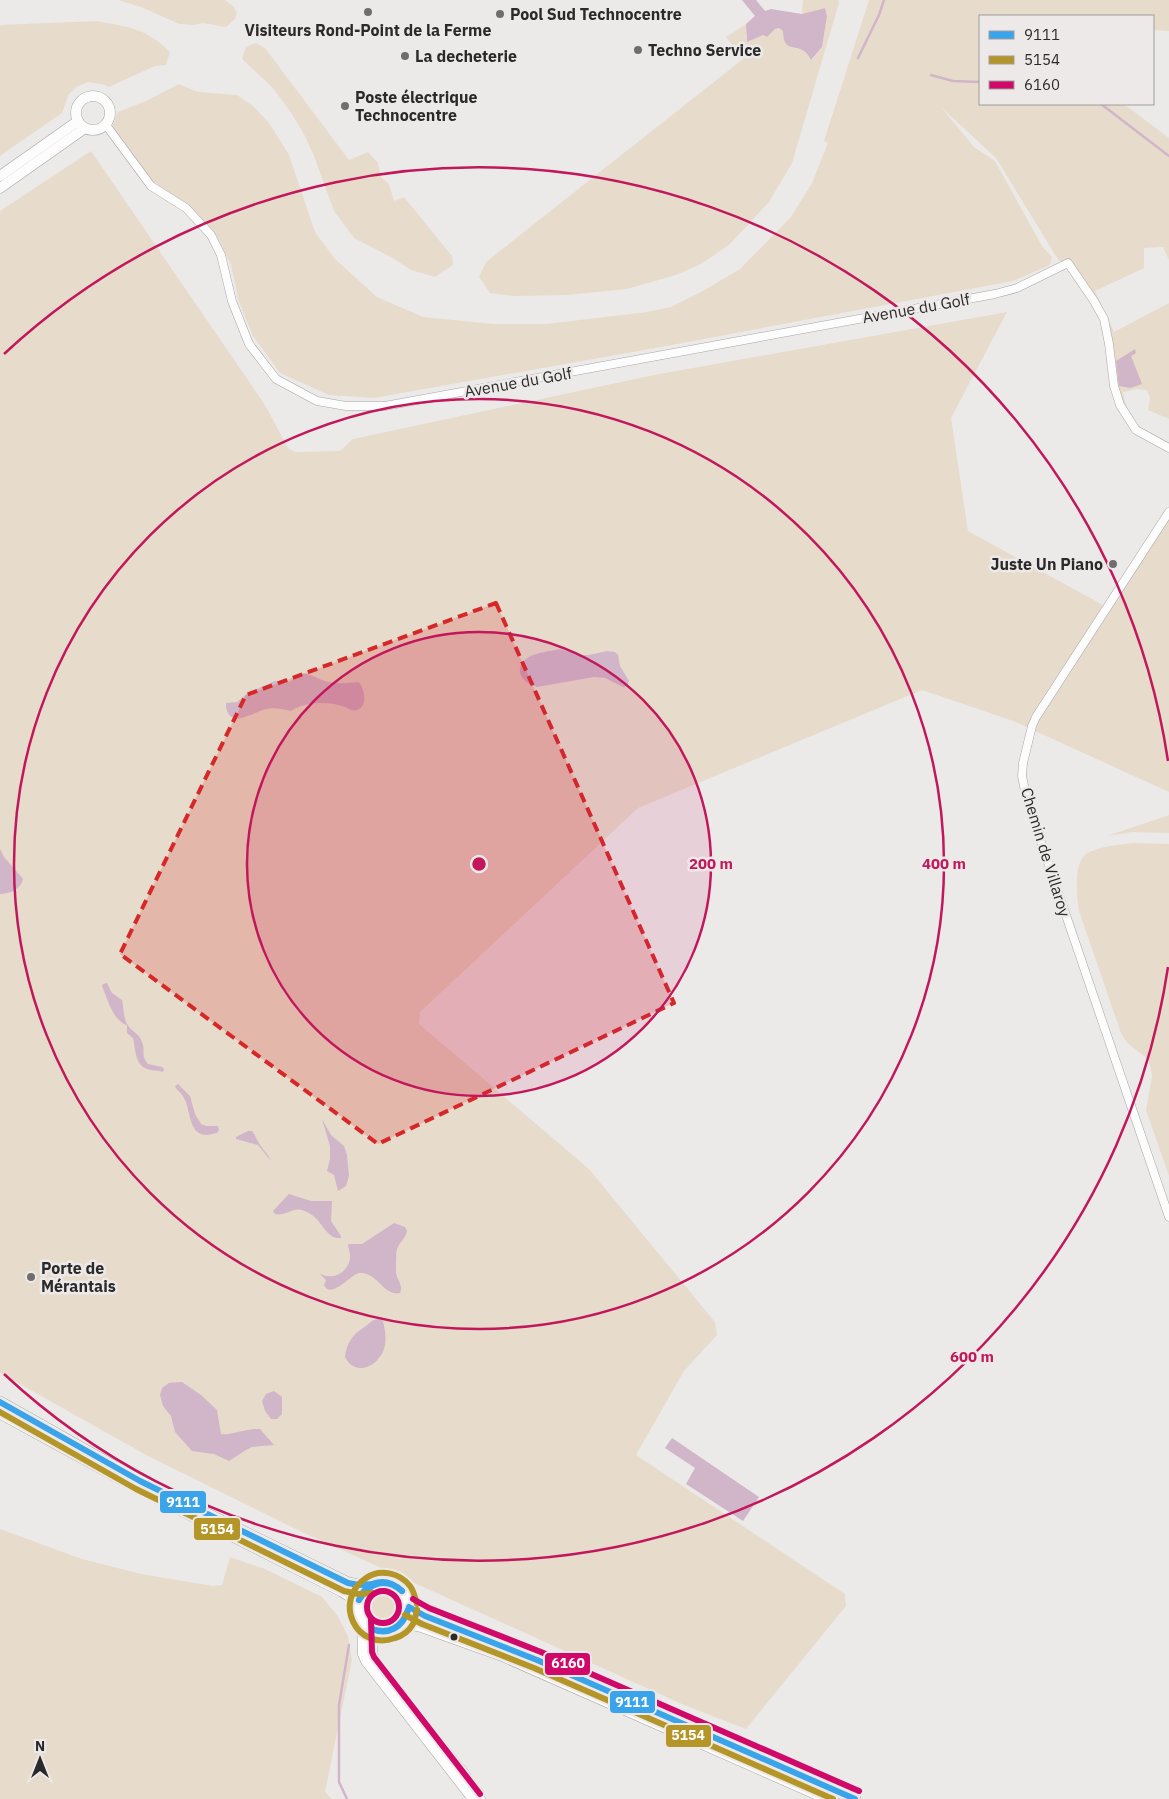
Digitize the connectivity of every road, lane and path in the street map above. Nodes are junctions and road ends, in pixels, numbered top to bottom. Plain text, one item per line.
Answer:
1 (81, 125) junction
2 (106, 125) junction
3 (0, 176) edge
4 (0, 188) edge
5 (1169, 448) edge
6 (1169, 512) edge
7 (1169, 1217) edge
8 (0, 1402) edge
9 (0, 1413) edge
10 (373, 1584) junction
11 (409, 1607) junction
12 (360, 1615) junction
13 (401, 1625) junction
14 (388, 1632) junction
15 (418, 1729) junction
16 (458, 1766) junction
17 (473, 1799) edge
18 (480, 1799) edge
19 (828, 1799) edge
20 (855, 1799) edge

1 - 2 street
1 - 2 street
1 - 3 street
1 - 4 street
2 - 5 street, Avenue du Golf
6 - 7 street, Chemin de Villaroy
8 - 10 main road
9 - 12 main road
10 - 11 main road
10 - 12 main road
11 - 13 main road
11 - 20 main road
12 - 14 main road
12 - 15 street
13 - 14 main road
13 - 19 main road
14 - 16 street
15 - 16 street
15 - 17 street
16 - 18 street

